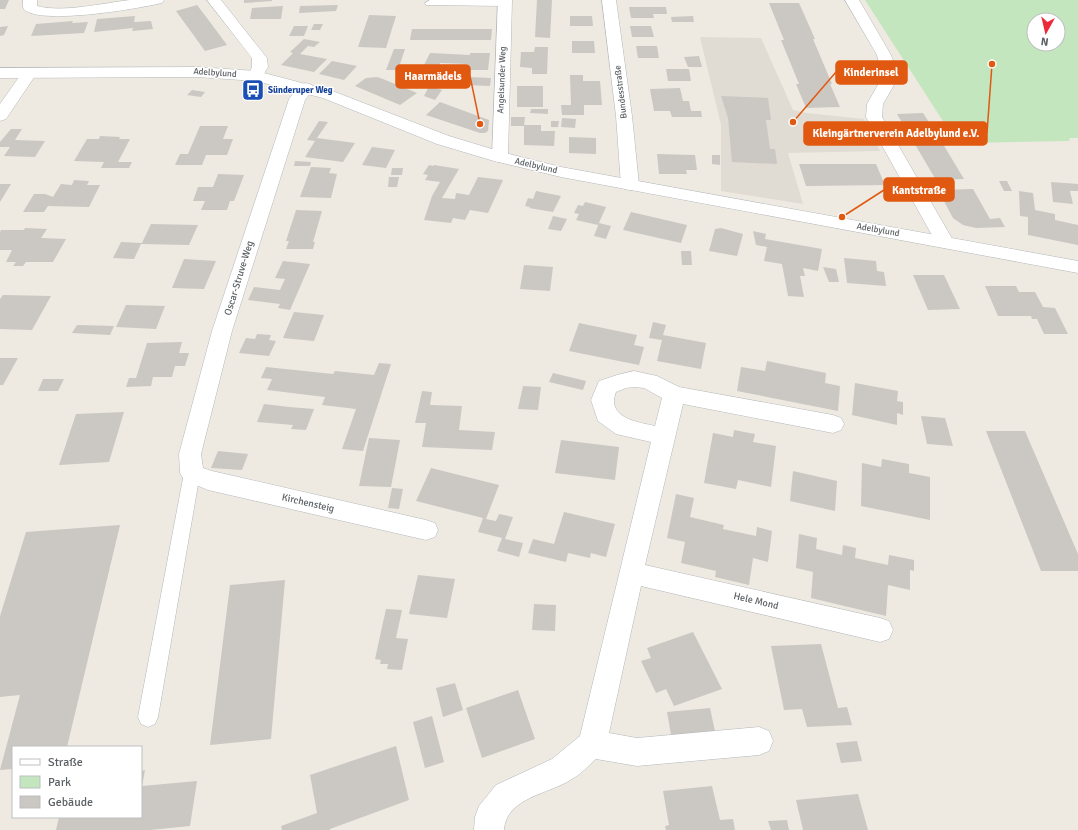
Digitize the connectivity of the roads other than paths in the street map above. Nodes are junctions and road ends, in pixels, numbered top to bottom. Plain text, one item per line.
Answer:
1 (30, 0) edge
2 (157, 0) edge
3 (214, 0) edge
4 (609, 0) edge
5 (852, 0) edge
6 (505, 1) edge
7 (430, 3) dead end
8 (0, 73) edge
9 (29, 73) junction
10 (256, 76) junction
11 (306, 88) junction
12 (0, 116) edge
13 (500, 158) junction
14 (630, 185) junction
15 (945, 242) junction
16 (1078, 267) edge
17 (674, 394) junction
18 (833, 424) dead end
19 (663, 436) junction
20 (192, 473) junction
21 (426, 530) dead end
22 (631, 573) junction
23 (880, 630) dead end
24 (148, 717) dead end
25 (759, 741) dead end
26 (592, 744) junction
27 (489, 830) edge

1 - 2 street
3 - 10 street
4 - 14 street, Bundesstraße
5 - 15 street
6 - 7 lane, Angelsunder Weg
6 - 13 street, Angelsunder Weg
8 - 9 street, Adelbylund
9 - 10 street, Adelbylund
9 - 12 street
10 - 11 street, Adelbylund
11 - 13 street, Adelbylund
11 - 20 street, Oscar-Struve-Weg
13 - 14 street, Adelbylund
14 - 15 street, Adelbylund
15 - 16 street, Adelbylund
17 - 18 street
17 - 19 street
17 - 19 street
19 - 22 street
20 - 21 street, Kirchensteig
20 - 24 lane
22 - 23 street, Hele Mond
22 - 26 street
25 - 26 street
26 - 27 street

